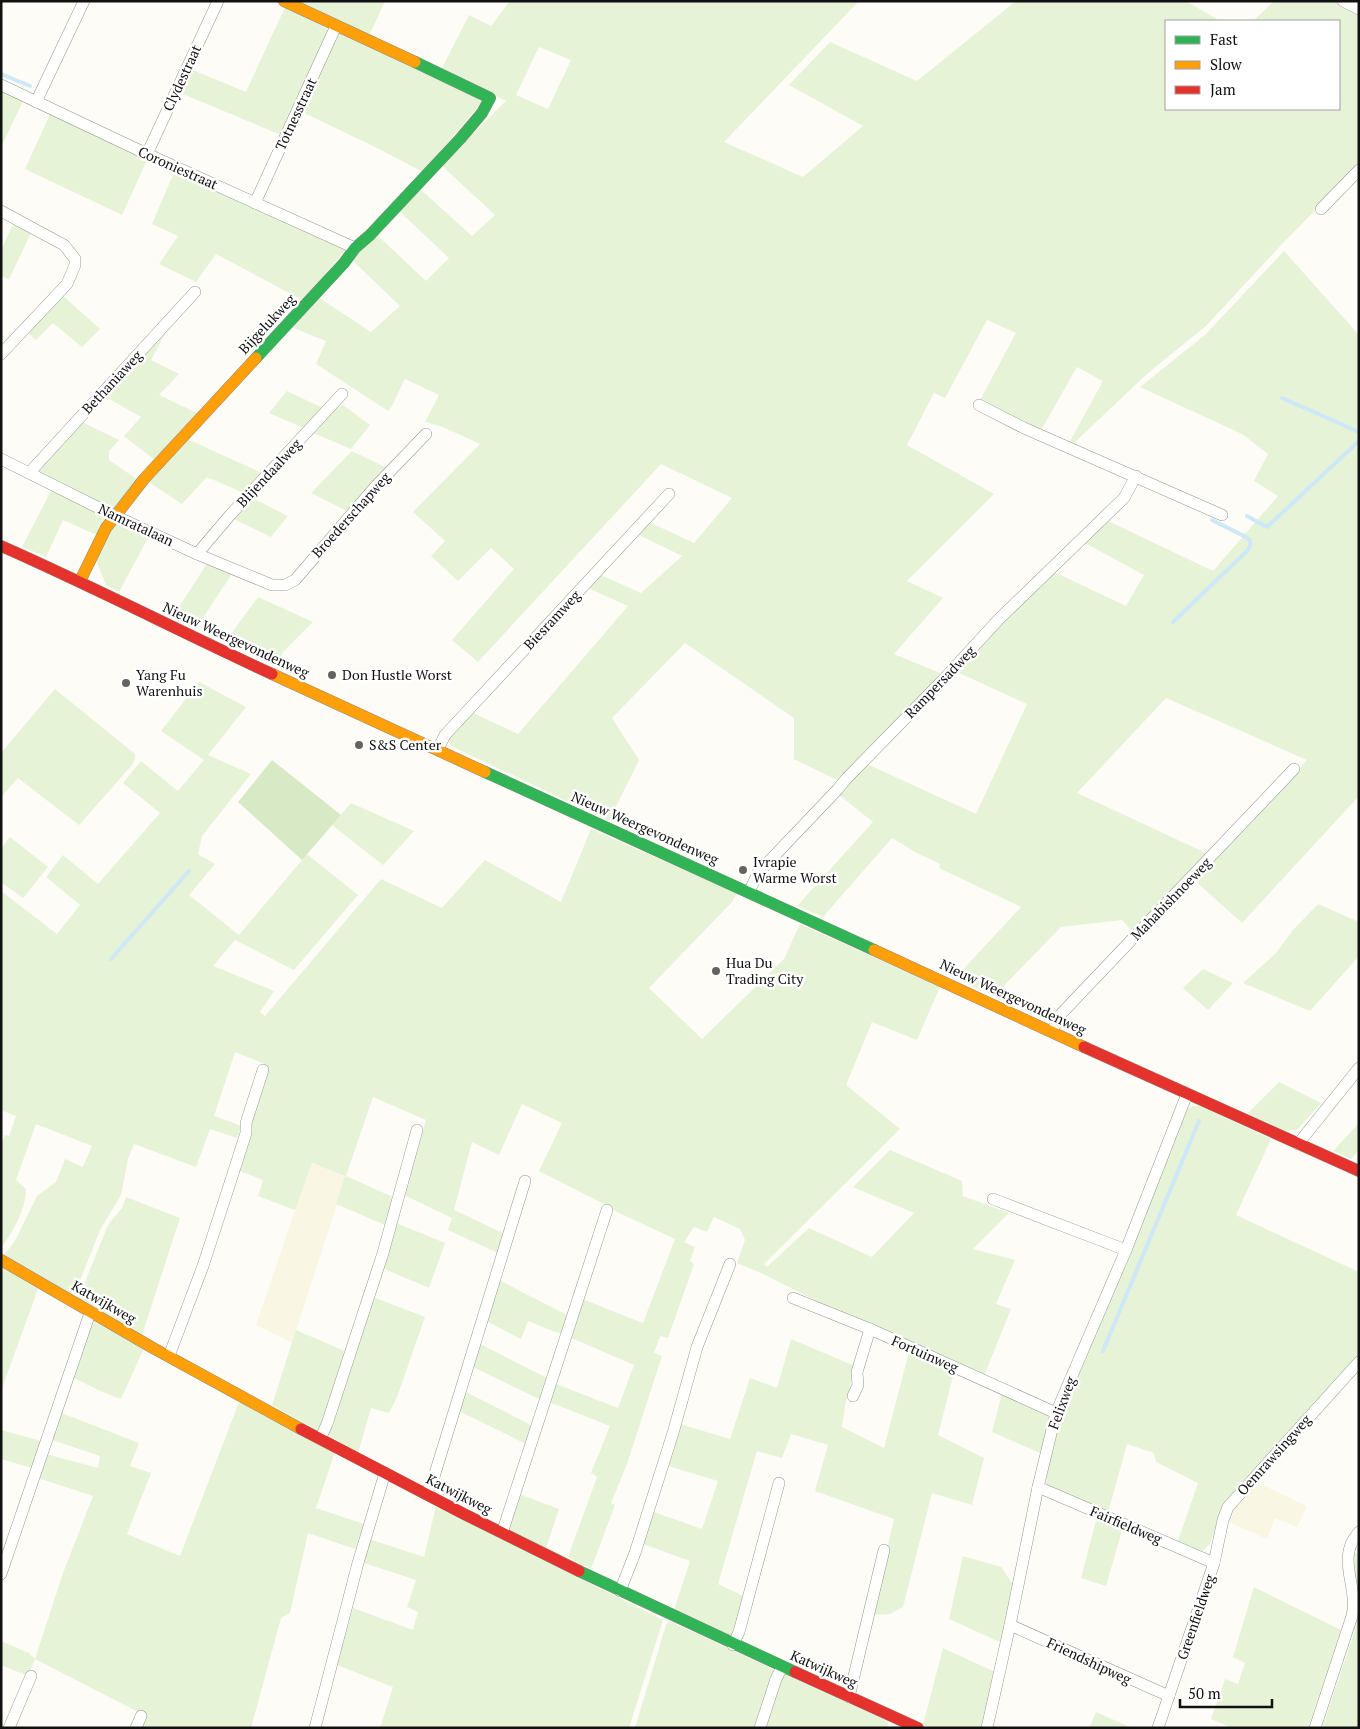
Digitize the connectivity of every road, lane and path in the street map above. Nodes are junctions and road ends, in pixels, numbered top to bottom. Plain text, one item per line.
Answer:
1 (84, 1) edge
2 (218, 1) edge
3 (284, 1) edge
4 (1343, 1) edge
5 (1359, 9) edge
6 (336, 26) junction
7 (1, 85) edge
8 (36, 102) junction
9 (147, 154) junction
10 (1359, 170) edge
11 (255, 203) junction
12 (1321, 209) dead end
13 (1, 211) edge
14 (355, 248) junction
15 (195, 292) dead end
16 (1, 354) edge
17 (342, 394) dead end
18 (979, 405) dead end
19 (426, 434) dead end
20 (1, 460) edge
21 (30, 472) junction
22 (1136, 476) junction
23 (669, 494) dead end
24 (1222, 515) dead end
25 (115, 516) junction
26 (1, 546) edge
27 (197, 554) junction
28 (80, 581) junction
29 (272, 585) joint
30 (438, 748) junction
31 (1294, 769) dead end
32 (749, 892) junction
33 (1052, 1031) junction
34 (1359, 1068) edge
35 (263, 1070) dead end
36 (1187, 1094) junction
37 (418, 1130) dead end
38 (1298, 1144) junction
39 (1359, 1171) edge
40 (525, 1181) dead end
41 (993, 1198) dead end
42 (607, 1210) dead end
43 (1126, 1250) junction
44 (1, 1260) edge
45 (730, 1264) dead end
46 (793, 1298) dead end
47 (90, 1313) junction
48 (870, 1329) junction
49 (169, 1356) junction
50 (1359, 1362) edge
51 (853, 1396) dead end
52 (1056, 1413) junction
53 (320, 1439) junction
54 (384, 1473) junction
55 (778, 1483) dead end
56 (1038, 1487) junction
57 (426, 1494) junction
58 (1359, 1532) edge
59 (502, 1533) junction
60 (884, 1550) dead end
61 (1214, 1563) junction
62 (1, 1574) edge
63 (620, 1591) junction
64 (1010, 1625) junction
65 (733, 1645) junction
66 (782, 1667) junction
67 (31, 1676) dead end
68 (849, 1696) junction
69 (1169, 1696) junction
70 (141, 1716) dead end
71 (894, 1723) edge
72 (9, 1728) edge
73 (136, 1728) edge
74 (315, 1728) edge
75 (760, 1728) edge
76 (918, 1728) edge
77 (987, 1728) edge
78 (1158, 1728) edge
79 (1315, 1728) edge

1 - 8 street
2 - 9 street, Clydestraat
3 - 6 street
4 - 5 street
6 - 11 street, Totnesstraat
6 - 14 street, Bijgelukweg
7 - 8 street, Coroniestraat
8 - 9 street, Coroniestraat
9 - 11 street, Coroniestraat
10 - 12 street
11 - 14 street, Coroniestraat
13 - 16 street
14 - 25 street, Bijgelukweg
15 - 21 street, Bethaniaweg
17 - 27 street, Blijendaalweg
18 - 22 street
19 - 29 street, Broederschapweg
20 - 21 street, Namratalaan
21 - 25 street, Namratalaan
22 - 24 street
22 - 32 street, Rampersadweg
23 - 30 street, Biesramweg
25 - 27 street, Namratalaan
25 - 28 street, Bijgelukweg
26 - 28 street, Nieuw Weergevondenweg
27 - 29 street, Namratalaan
28 - 30 street, Nieuw Weergevondenweg
30 - 32 street, Nieuw Weergevondenweg
31 - 33 street, Mahabishnoeweg
32 - 33 street, Nieuw Weergevondenweg
33 - 36 street, Nieuw Weergevondenweg
34 - 38 street
35 - 49 street
36 - 38 street, Nieuw Weergevondenweg
36 - 43 street, Felixweg
37 - 53 street
38 - 39 street, Nieuw Weergevondenweg
40 - 57 street
41 - 43 street
42 - 59 street
43 - 52 street, Felixweg
44 - 47 street, Katwijkweg
45 - 63 street
46 - 48 street, Fortuinweg
47 - 49 street, Katwijkweg
47 - 62 street
48 - 51 street
48 - 52 street, Fortuinweg
49 - 53 street, Katwijkweg
50 - 61 street, Oemrawsingweg
52 - 56 street, Felixweg
53 - 54 street, Katwijkweg
54 - 57 street, Katwijkweg
54 - 74 street
55 - 65 street
56 - 61 street, Fairfieldweg
56 - 64 street, Felixweg
57 - 59 street, Katwijkweg
58 - 79 street
59 - 63 street, Katwijkweg
60 - 68 street
61 - 69 street, Greenfieldweg
63 - 65 street, Katwijkweg
64 - 69 street, Friendshipweg
64 - 77 street, Felixweg
65 - 66 street, Katwijkweg
66 - 68 street, Katwijkweg
66 - 75 street
67 - 72 street
68 - 71 street, Katwijkweg
69 - 78 street, Greenfieldweg
70 - 73 street
71 - 76 street, Katwijkweg

